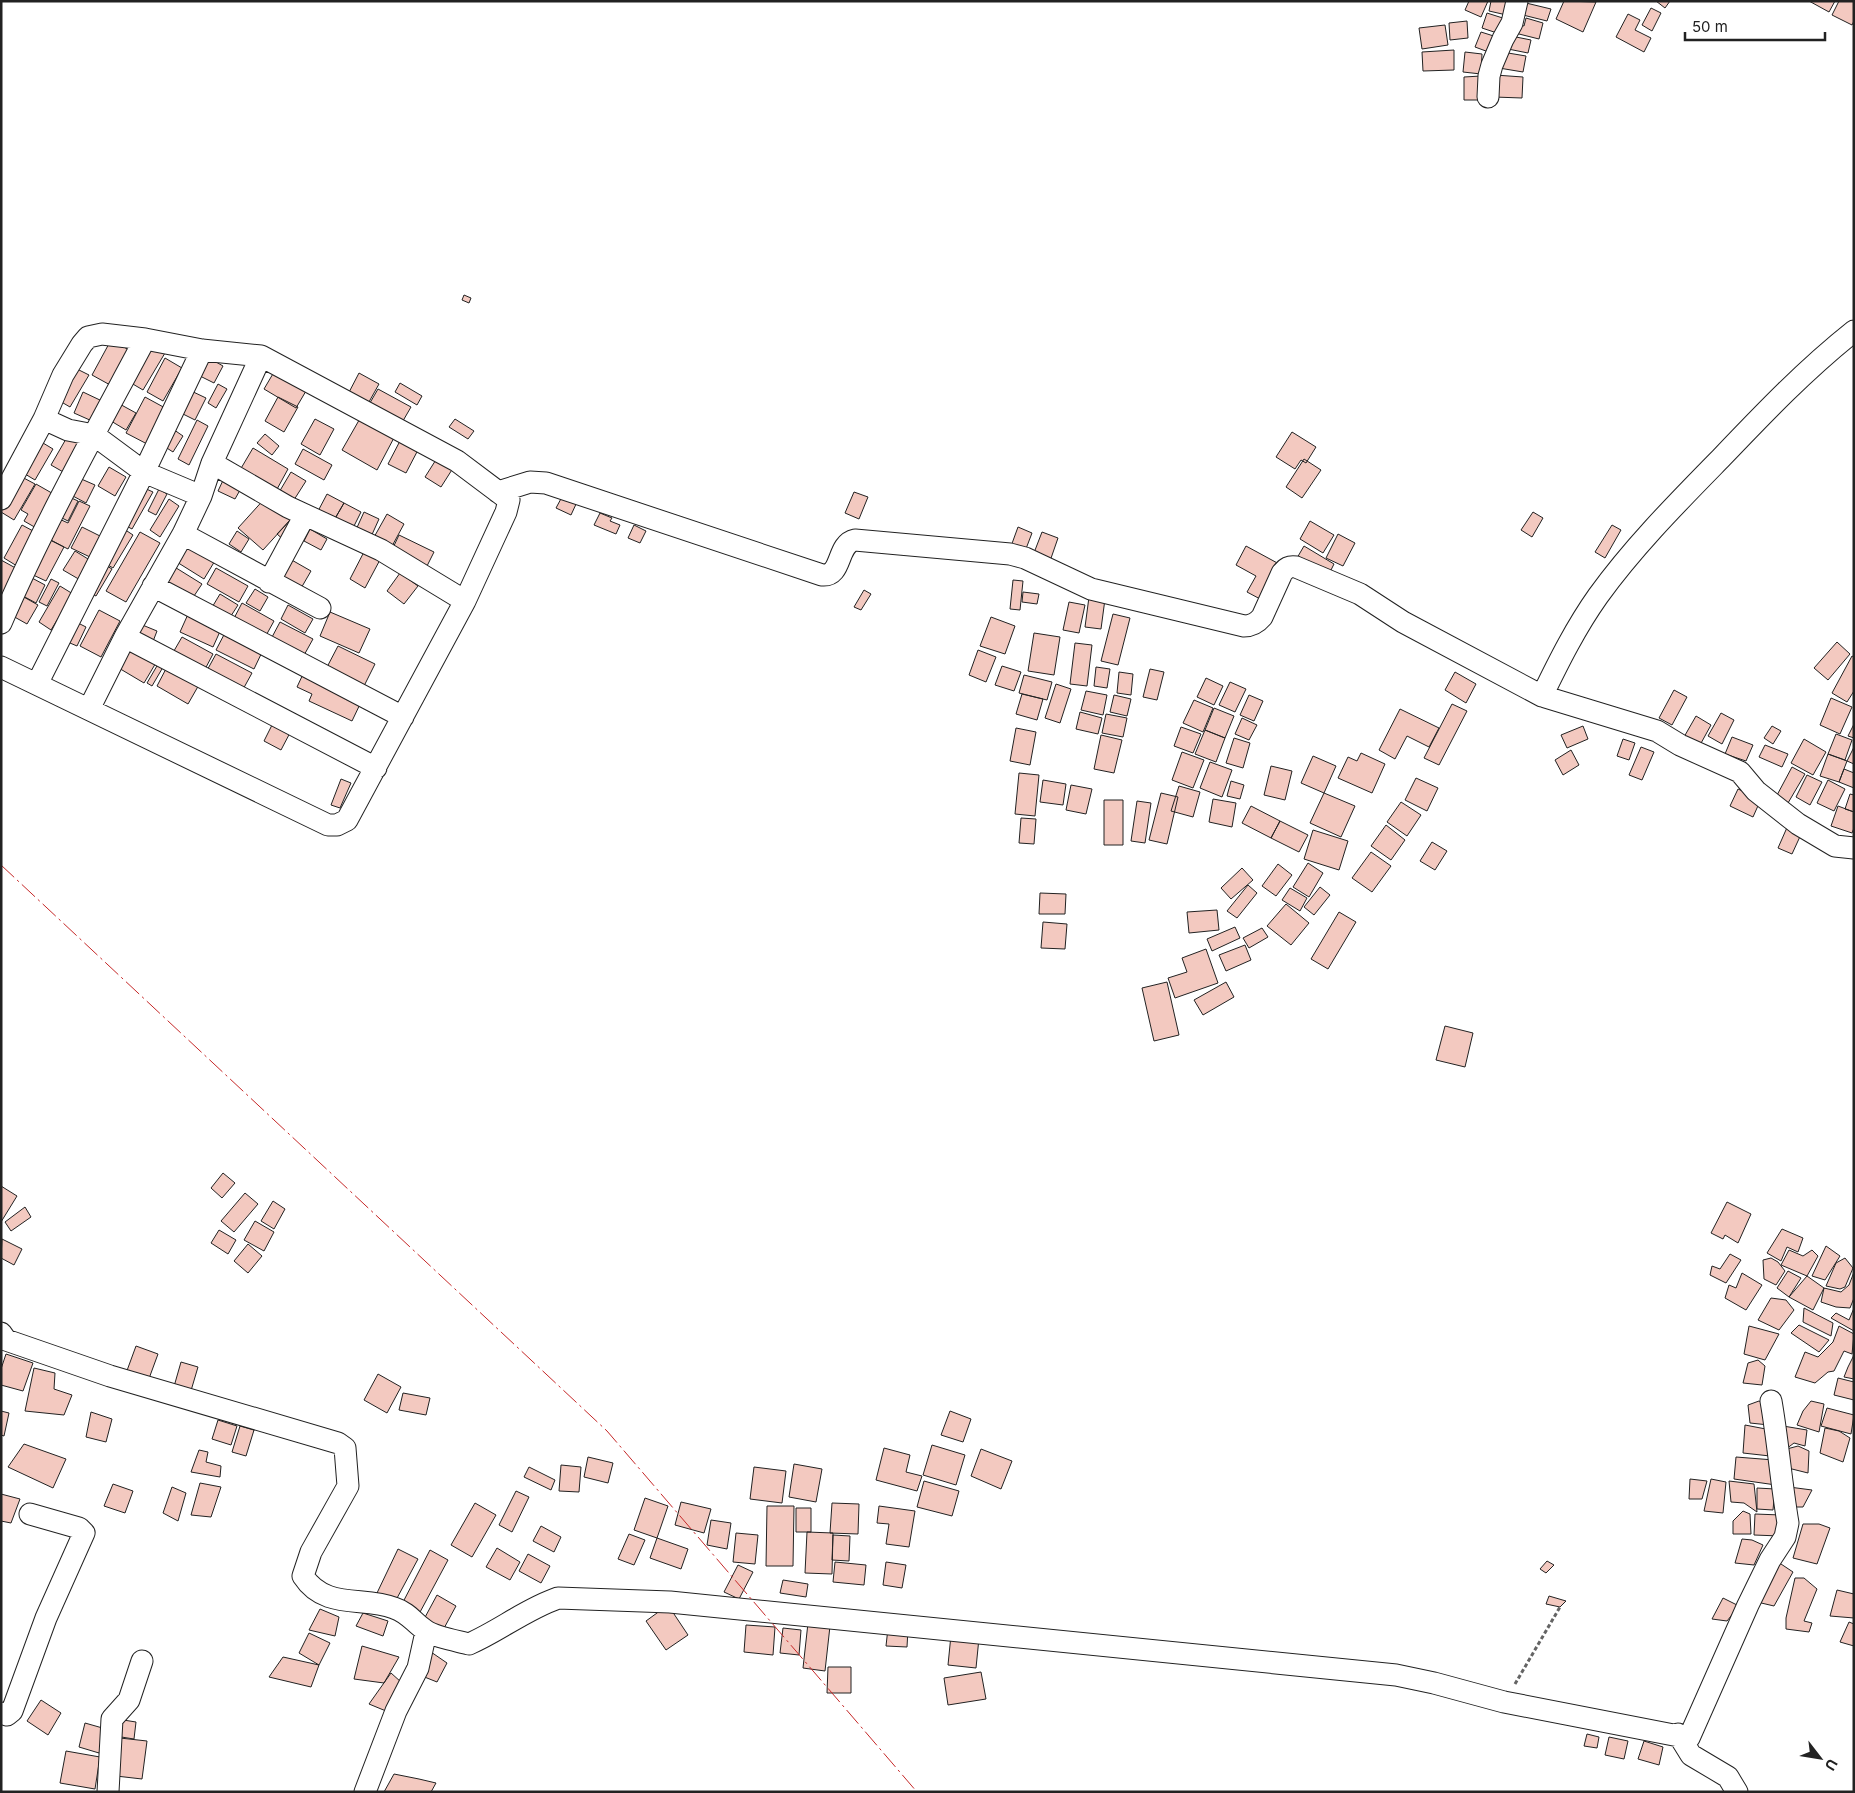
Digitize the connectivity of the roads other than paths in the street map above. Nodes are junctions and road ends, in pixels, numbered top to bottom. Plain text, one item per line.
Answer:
1 (1517, 1) edge
2 (1488, 97) dead end
3 (1854, 331) edge
4 (144, 339) junction
5 (202, 350) junction
6 (261, 356) junction
7 (44, 419) junction
8 (94, 435) junction
9 (212, 463) junction
10 (144, 472) junction
11 (498, 492) junction
12 (201, 496) junction
13 (1, 499) edge
14 (305, 515) junction
15 (183, 534) junction
16 (269, 582) junction
17 (153, 586) junction
18 (465, 601) junction
19 (320, 608) dead end
20 (1, 623) edge
21 (125, 637) junction
22 (1, 667) edge
23 (38, 684) junction
24 (1542, 696) junction
25 (90, 709) junction
26 (402, 717) junction
27 (376, 768) junction
28 (1854, 848) edge
29 (1, 1333) edge
30 (1771, 1400) dead end
31 (30, 1514) dead end
32 (426, 1632) junction
33 (142, 1661) dead end
34 (1, 1713) edge
35 (1678, 1734) junction
36 (108, 1792) edge
37 (365, 1792) edge
38 (1737, 1792) edge

1 - 2 street
3 - 24 street
4 - 5 street
4 - 7 street
4 - 8 street
5 - 6 street
5 - 10 street
6 - 9 street
6 - 11 street
7 - 8 street
7 - 13 street
8 - 10 street
8 - 20 street
9 - 12 street
9 - 14 street
10 - 12 street
10 - 23 street
11 - 18 street
11 - 24 street
12 - 15 street
14 - 16 street
14 - 18 street
15 - 16 street
15 - 17 street
16 - 19 street
17 - 21 street
17 - 26 street
18 - 26 street
21 - 25 street
21 - 27 street
22 - 23 street
23 - 25 street
24 - 28 street
25 - 27 street
26 - 27 street
29 - 32 street
30 - 35 street
31 - 34 street
32 - 35 street
32 - 37 street
33 - 36 street
35 - 38 street

